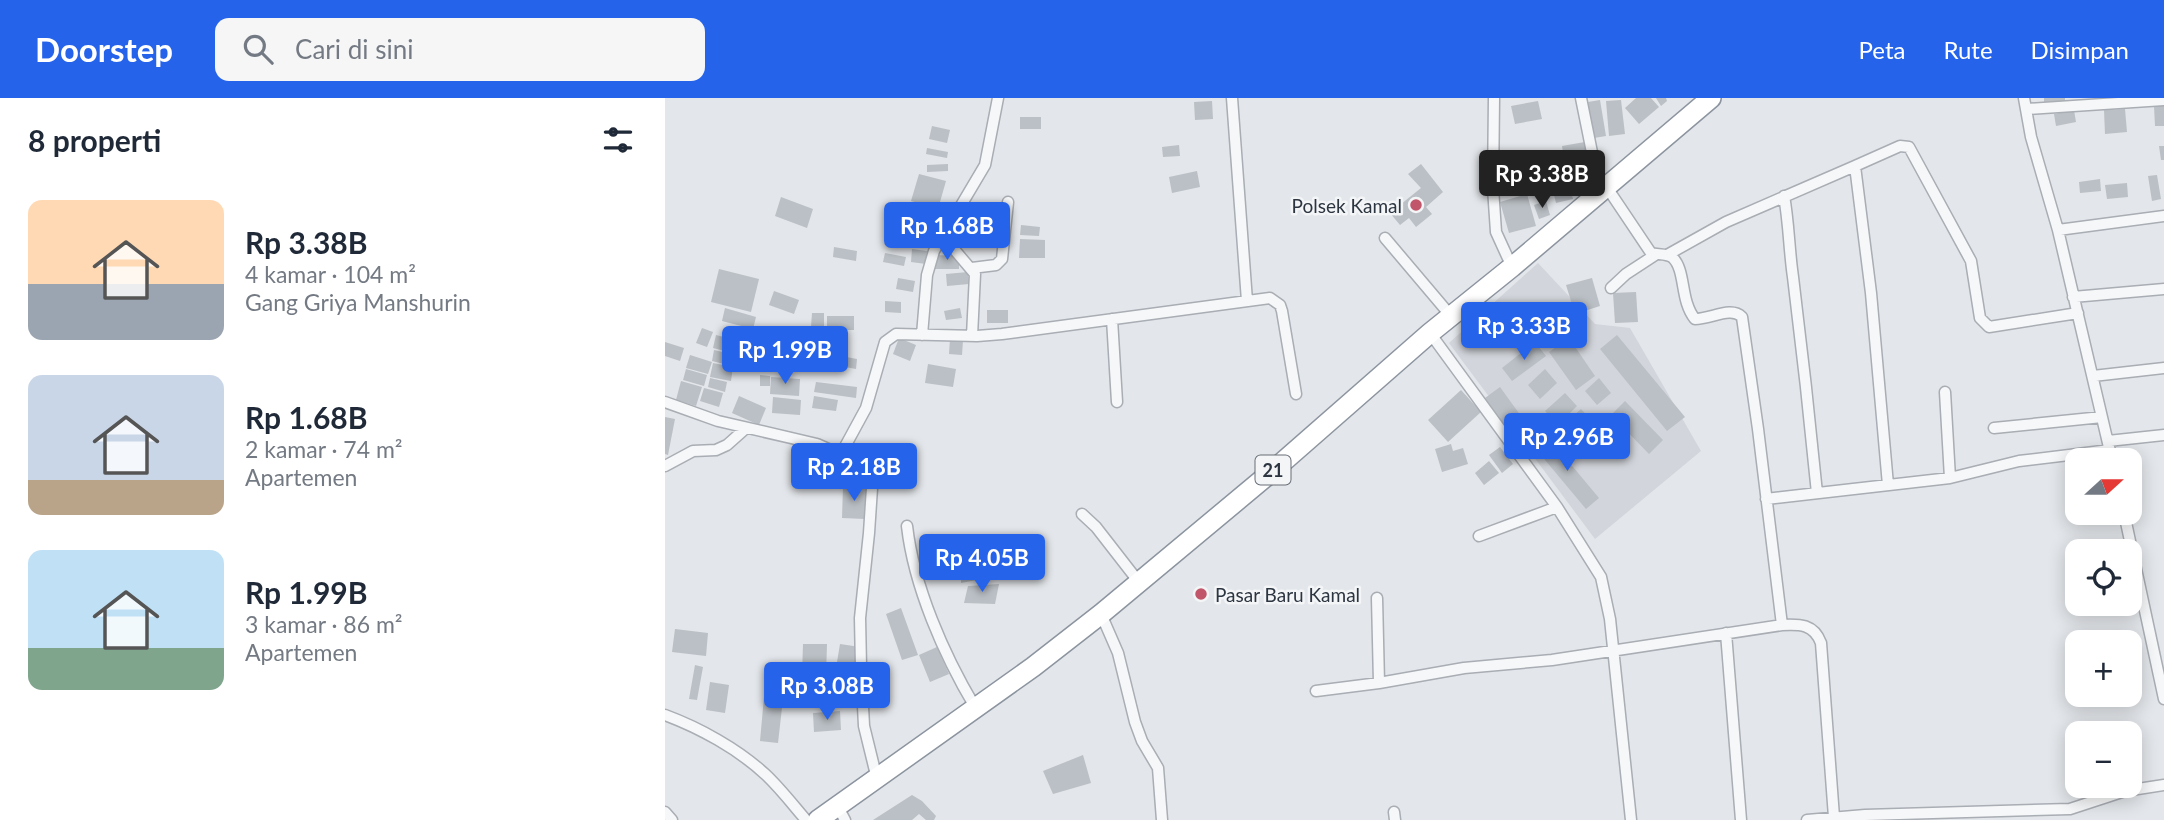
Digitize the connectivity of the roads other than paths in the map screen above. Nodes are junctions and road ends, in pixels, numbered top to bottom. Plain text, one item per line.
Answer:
1 (998, 98) edge
2 (1232, 98) edge
3 (1494, 98) edge
4 (1581, 98) edge
5 (1711, 98) edge
6 (2164, 100) edge
7 (2025, 104) edge
8 (1855, 166) junction
9 (1603, 189) junction
10 (1784, 196) junction
11 (1008, 202) dead end
12 (2164, 216) edge
13 (2058, 230) junction
14 (942, 235) junction
15 (1385, 238) dead end
16 (1661, 255) junction
17 (1512, 267) junction
18 (972, 268) junction
19 (1611, 288) dead end
20 (2164, 289) edge
21 (2073, 297) junction
22 (1247, 301) junction
23 (2077, 313) junction
24 (1451, 316) junction
25 (1112, 319) junction
26 (1430, 333) junction
27 (922, 335) junction
28 (972, 336) junction
29 (2164, 368) edge
30 (2093, 376) junction
31 (1945, 393) dead end
32 (1296, 394) dead end
33 (665, 402) edge
34 (1117, 402) dead end
35 (2102, 417) junction
36 (1994, 428) dead end
37 (741, 433) junction
38 (2164, 435) edge
39 (2110, 448) edge
40 (2117, 448) edge
41 (841, 454) junction
42 (2065, 455) edge
43 (665, 466) edge
44 (1950, 478) junction
45 (1888, 485) junction
46 (1817, 493) junction
47 (1766, 499) junction
48 (1557, 507) junction
49 (1082, 514) dead end
50 (2127, 525) edge
51 (907, 526) dead end
52 (1479, 536) dead end
53 (1138, 581) junction
54 (1377, 598) dead end
55 (1101, 614) junction
56 (1781, 625) junction
57 (1725, 633) junction
58 (1613, 650) junction
59 (2161, 668) edge
60 (1378, 683) junction
61 (1316, 691) dead end
62 (2164, 699) edge
63 (975, 708) junction
64 (665, 715) edge
65 (877, 779) junction
66 (2164, 785) edge
67 (665, 813) edge
68 (841, 813) edge
69 (2067, 815) edge
70 (1834, 817) junction
71 (1907, 817) edge
72 (1939, 817) edge
73 (1865, 818) edge
74 (672, 820) edge
75 (806, 820) edge
76 (818, 820) edge
77 (1163, 820) edge
78 (1631, 820) edge
79 (1741, 820) edge
80 (1807, 820) edge

1 - 14 street
2 - 22 street
3 - 17 street
4 - 9 street
5 - 9 highway, 21
6 - 7 street
7 - 13 street
8 - 10 street
8 - 23 street
8 - 45 street
9 - 16 street
9 - 17 highway, 21
10 - 16 street
10 - 46 street
11 - 18 street
12 - 13 street
13 - 21 street
14 - 18 street
14 - 27 street
15 - 24 street
16 - 19 street
16 - 47 street
17 - 24 highway, 21
18 - 28 street
20 - 21 street
21 - 23 street
22 - 25 street
22 - 32 street
23 - 30 street
24 - 26 highway, 21
25 - 28 street
25 - 34 street
26 - 48 street
26 - 53 highway, 21
27 - 28 street
27 - 41 street
29 - 30 street
30 - 35 street
31 - 44 street
33 - 37 street
35 - 36 street
35 - 39 street
37 - 41 street
37 - 43 street
38 - 40 street
41 - 65 street
42 - 44 street
44 - 45 street
45 - 46 street
46 - 47 street
47 - 56 street
48 - 52 street
48 - 58 street
49 - 53 street
50 - 59 street
51 - 63 street
53 - 55 highway, 21
54 - 60 street
55 - 63 highway, 21
55 - 77 street
56 - 57 street
56 - 70 street
57 - 58 street
57 - 79 street
58 - 60 street
58 - 78 street
59 - 62 street
60 - 61 street
63 - 65 highway, 21
64 - 75 street
65 - 68 highway, 21
66 - 69 street
67 - 74 street
68 - 76 highway, 21
69 - 72 street
70 - 73 street
70 - 80 street
71 - 72 street
71 - 73 street

